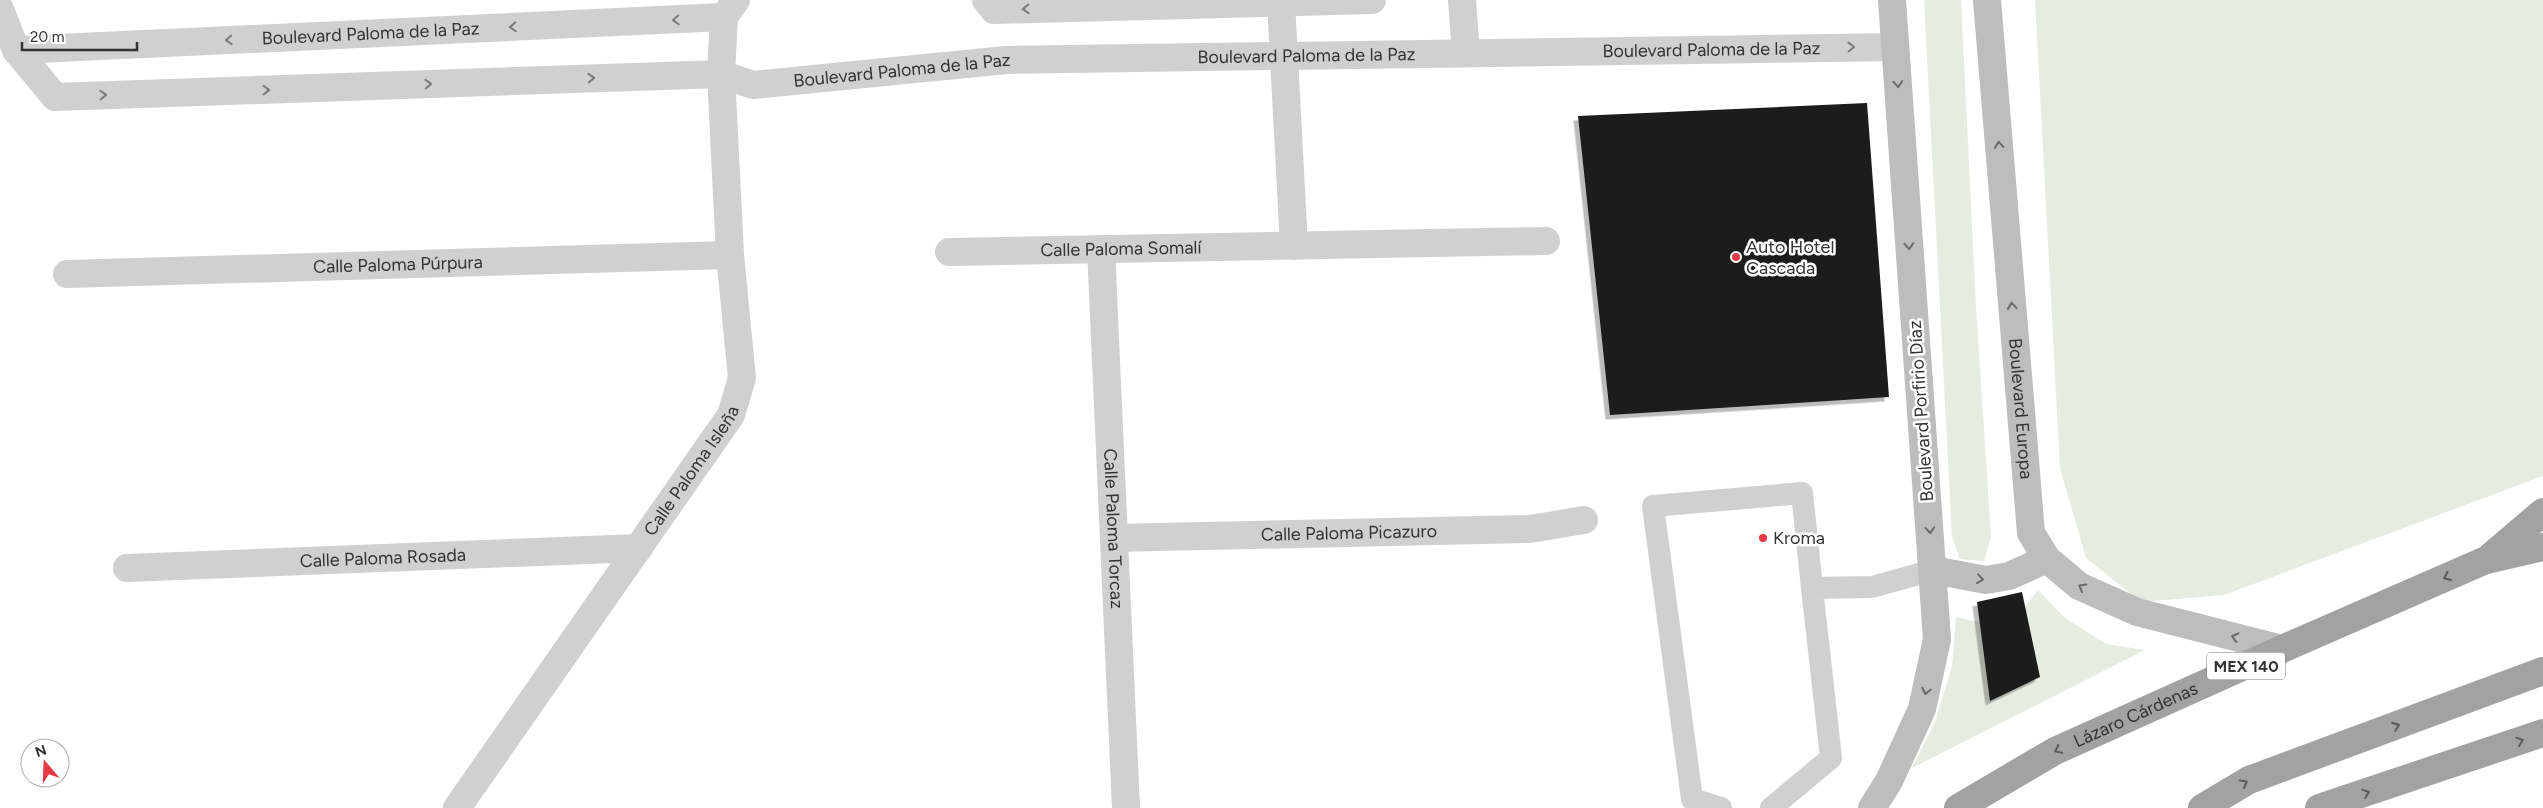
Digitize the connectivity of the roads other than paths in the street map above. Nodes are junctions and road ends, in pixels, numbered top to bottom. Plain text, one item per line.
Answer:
1 (986, 0) edge
2 (1372, 0) edge
3 (1462, 0) edge
4 (1892, 0) edge
5 (1987, 0) edge
6 (1217, 2) edge
7 (1281, 2) junction
8 (0, 9) edge
9 (730, 9) edge
10 (1895, 47) junction
11 (16, 50) junction
12 (1466, 53) junction
13 (1283, 56) junction
14 (721, 74) junction
15 (1546, 242) dead end
16 (1294, 246) junction
17 (1101, 249) junction
18 (949, 252) dead end
19 (730, 255) junction
20 (67, 274) dead end
21 (2543, 512) edge
22 (1584, 520) dead end
23 (1114, 538) junction
24 (2543, 547) edge
25 (639, 548) junction
26 (2047, 560) junction
27 (2486, 560) junction
28 (126, 568) dead end
29 (1933, 570) junction
30 (1812, 588) junction
31 (2282, 649) junction
32 (2543, 671) edge
33 (2543, 733) edge
34 (457, 808) edge
35 (1126, 808) edge
36 (1721, 808) edge
37 (1771, 808) edge
38 (1872, 808) edge
39 (1958, 808) edge
40 (2202, 808) edge
41 (2319, 808) edge

6 -> 1 street
2 - 7 street
3 - 12 street
4 - 10 main road, Boulevard Porfirio Díaz
26 -> 5 main road, Boulevard Europa
6 - 7 street
7 - 13 street
8 - 11 street
9 -> 11 street, Boulevard Paloma de la Paz
9 - 14 street, Boulevard Paloma de la Paz
12 -> 10 street, Boulevard Paloma de la Paz
10 -> 29 main road, Boulevard Porfirio Díaz
11 -> 14 street, Boulevard Paloma de la Paz
12 - 13 street, Boulevard Paloma de la Paz
13 - 14 street, Boulevard Paloma de la Paz
13 - 16 street
14 - 19 street, Calle Paloma Isleña
15 - 16 street, Calle Paloma Somalí
16 - 17 street, Calle Paloma Somalí
17 - 18 street, Calle Paloma Somalí
17 - 23 street, Calle Paloma Torcaz
19 - 20 street, Calle Paloma Púrpura
19 - 25 street, Calle Paloma Isleña
21 - 27 highway
22 - 23 street, Calle Paloma Picazuro
23 - 35 street, Calle Paloma Torcaz
24 - 27 highway, Lázaro Cárdenas / MEX 140
25 - 28 street, Calle Paloma Rosada
25 - 34 street, Calle Paloma Isleña
29 -> 26 main road
31 -> 26 main road, Boulevard Europa
27 -> 31 highway, Lázaro Cárdenas / MEX 140
29 - 30 lane
29 -> 38 main road, Boulevard Porfirio Díaz
30 - 36 lane
30 - 37 lane
31 -> 39 highway, Lázaro Cárdenas / MEX 140
40 -> 32 highway
41 -> 33 highway

